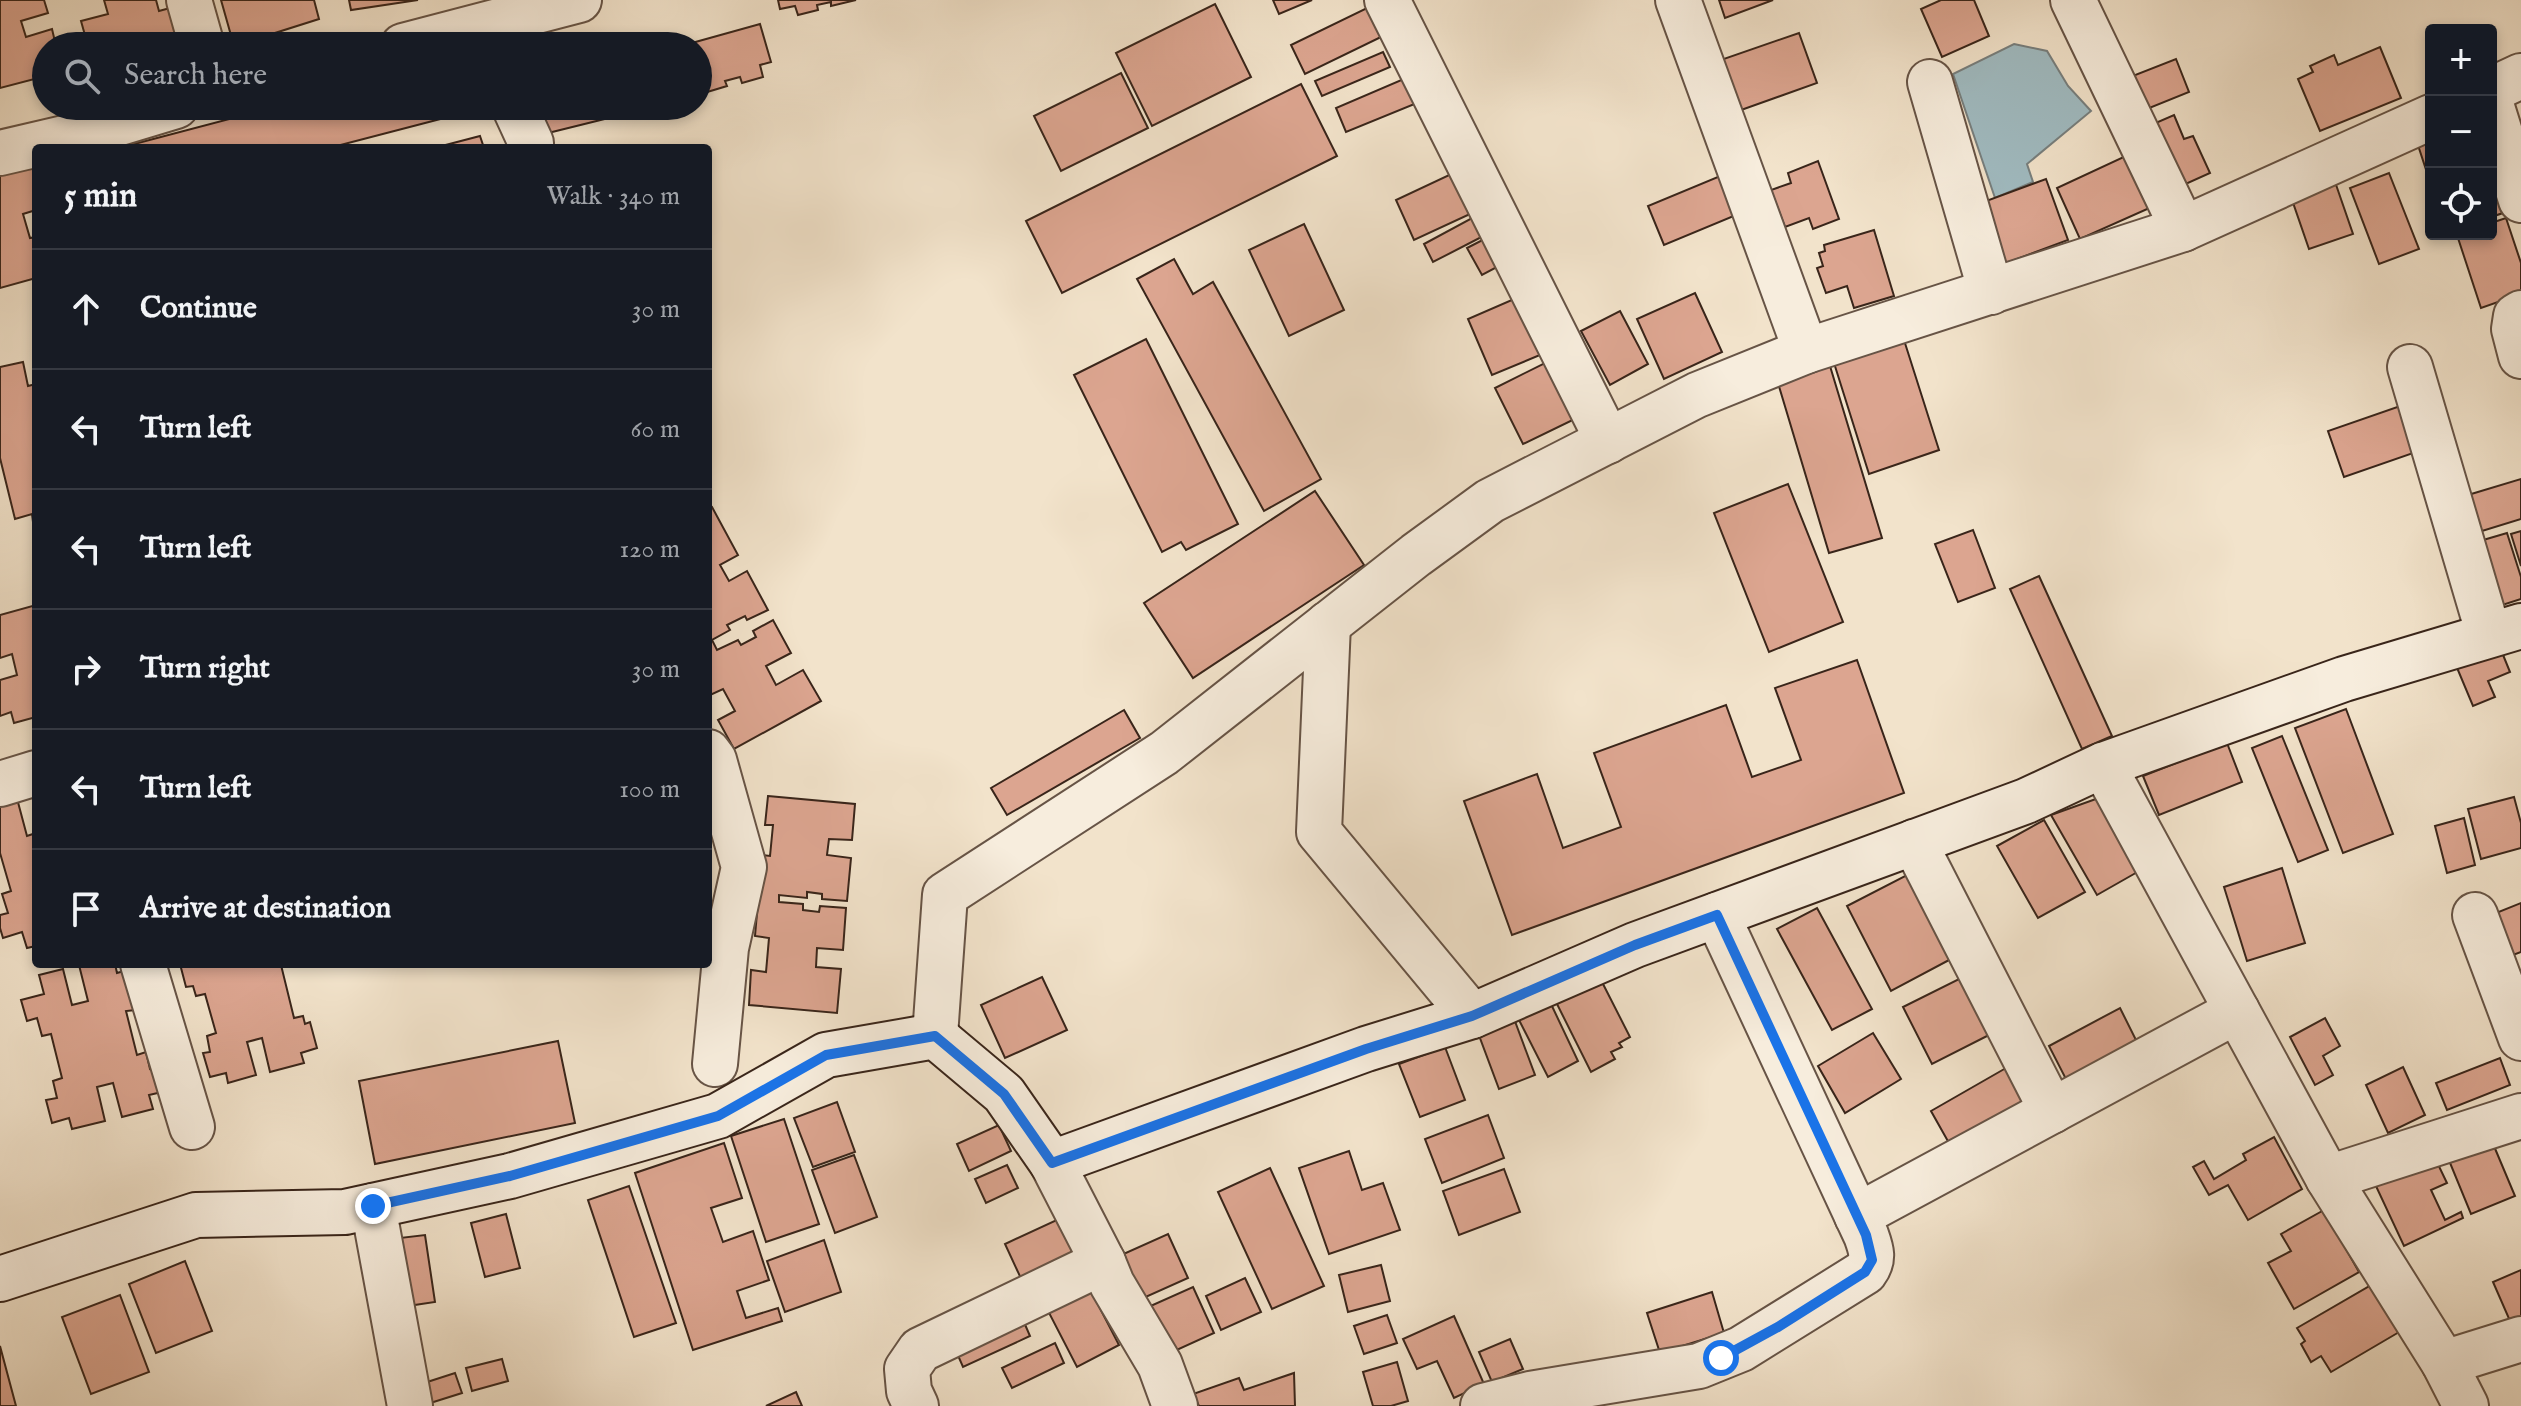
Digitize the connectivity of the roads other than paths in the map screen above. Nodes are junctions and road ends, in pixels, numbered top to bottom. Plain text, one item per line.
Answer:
1 (189, 0) edge
2 (579, 0) edge
3 (1387, 0) edge
4 (1678, 0) edge
5 (2073, 0) edge
6 (478, 25) edge
7 (198, 32) edge
8 (453, 32) edge
9 (2521, 76) edge
10 (1930, 82) dead end
11 (2497, 87) edge
12 (142, 120) edge
13 (2425, 120) edge
14 (2497, 123) edge
15 (93, 140) edge
16 (64, 144) edge
17 (32, 149) edge
18 (0, 153) edge
19 (2521, 200) edge
20 (2183, 229) junction
21 (1991, 292) junction
22 (2521, 313) edge
23 (1806, 351) junction
24 (2521, 356) edge
25 (2410, 367) dead end
26 (1608, 441) junction
27 (1328, 624) junction
28 (2505, 630) edge
29 (712, 757) edge
30 (2103, 765) junction
31 (32, 774) edge
32 (0, 784) edge
33 (1914, 842) junction
34 (1717, 915) junction
35 (2475, 915) dead end
36 (144, 968) edge
37 (2237, 1011) junction
38 (1472, 1016) junction
39 (935, 1036) junction
40 (2521, 1038) edge
41 (715, 1064) dead end
42 (2052, 1111) junction
43 (2521, 1116) edge
44 (192, 1127) dead end
45 (1052, 1163) junction
46 (2328, 1178) junction
47 (373, 1206) junction
48 (1857, 1216) junction
49 (1103, 1262) junction
50 (0, 1279) edge
51 (2521, 1339) edge
52 (2444, 1363) junction
53 (410, 1406) edge
54 (916, 1406) edge
55 (1175, 1406) edge
56 (1483, 1406) edge
57 (2466, 1406) edge

1 - 7 street
2 - 6 street
3 - 26 street
4 - 23 street
5 - 20 street
6 - 8 street
9 - 11 street
10 - 21 street
12 - 15 street
13 - 20 street
14 - 19 street
15 - 16 street
17 - 18 street
20 - 21 street
21 - 23 street
22 - 24 street
23 - 26 street
25 - 28 street
26 - 27 street
27 - 38 street
27 - 39 street
28 - 30 street
29 - 41 street
30 - 33 street
30 - 37 street
31 - 32 street
33 - 34 street
33 - 42 street
34 - 38 street
34 - 48 street
35 - 40 street
36 - 44 street
37 - 42 street
37 - 46 street
38 - 45 street
39 - 45 street
39 - 47 street
42 - 48 street
43 - 46 street
45 - 49 street
46 - 52 street
47 - 50 street
47 - 53 street
48 - 56 street
49 - 54 street
49 - 55 street
51 - 52 street
52 - 57 street

